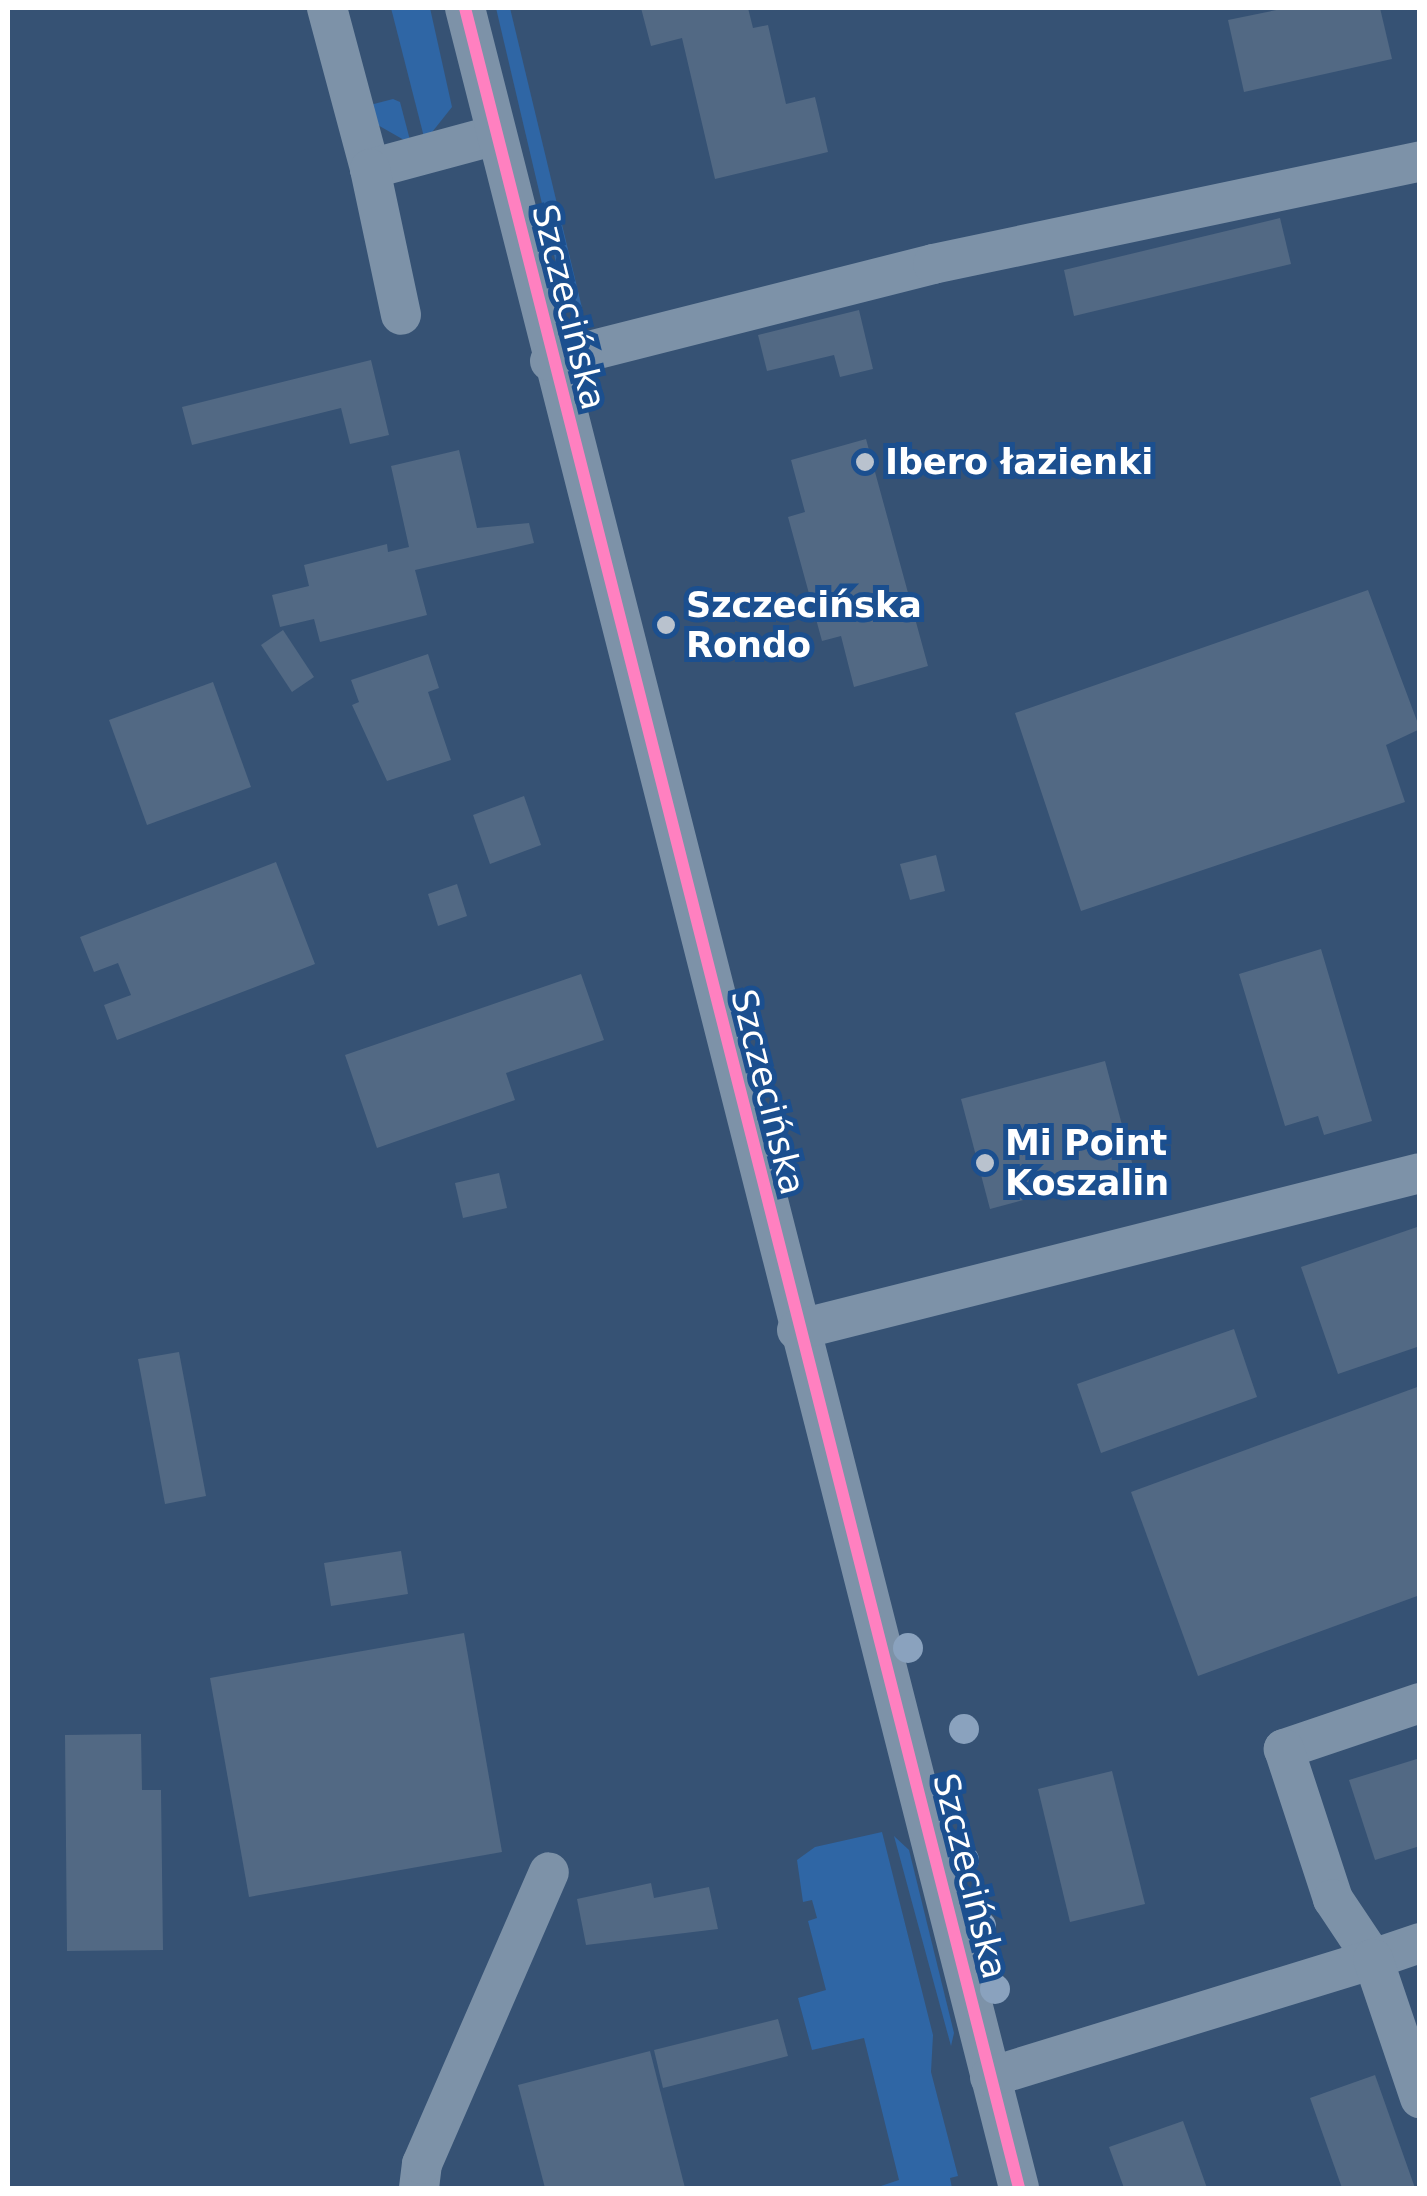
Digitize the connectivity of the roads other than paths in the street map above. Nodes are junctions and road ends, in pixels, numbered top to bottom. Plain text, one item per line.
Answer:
1 (327, 8) edge
2 (465, 8) edge
3 (496, 135) junction
4 (1420, 161) edge
5 (370, 169) junction
6 (401, 315) dead end
7 (550, 361) junction
8 (1420, 1172) edge
9 (797, 1330) junction
10 (1420, 1703) edge
11 (550, 1872) dead end
12 (1420, 1944) edge
13 (1373, 1959) junction
14 (990, 2077) junction
15 (1420, 2098) edge
16 (420, 2188) edge
17 (1020, 2188) edge

1 - 5 street
2 - 3 street, Szczecińska
3 - 5 street
3 - 7 street, Szczecińska
4 - 7 street
5 - 6 street
7 - 9 street, Szczecińska
8 - 9 street
9 - 14 street, Szczecińska
10 - 13 street
11 - 16 street
12 - 13 street
13 - 14 street
13 - 15 street
14 - 17 street, Szczecińska

